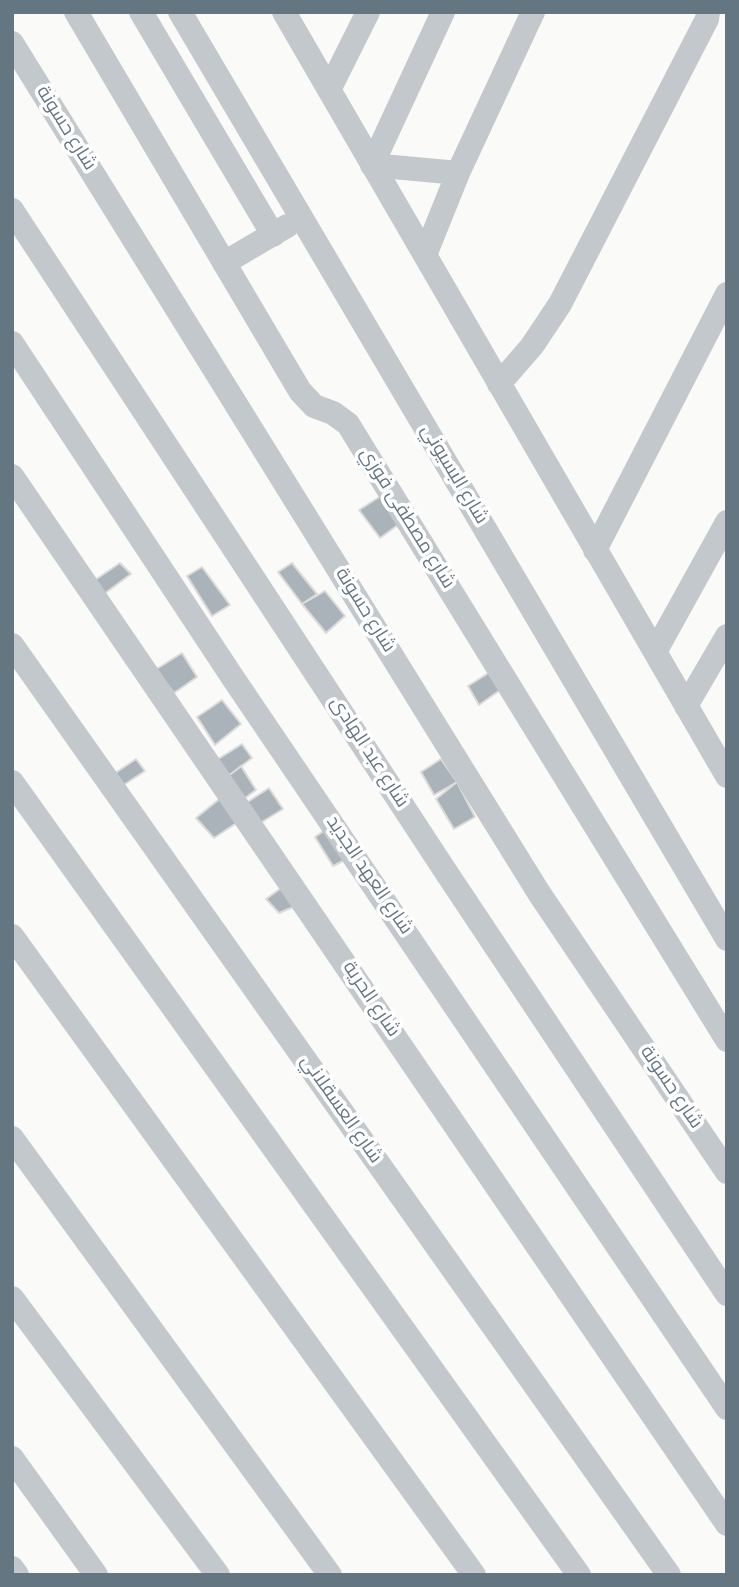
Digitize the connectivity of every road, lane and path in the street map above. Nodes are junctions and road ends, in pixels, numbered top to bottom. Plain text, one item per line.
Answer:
1 (76, 12) edge
2 (141, 12) edge
3 (180, 12) edge
4 (284, 12) edge
5 (368, 12) edge
6 (443, 12) edge
7 (533, 12) edge
8 (708, 12) edge
9 (12, 43) edge
10 (329, 90) junction
11 (372, 165) junction
12 (458, 173) junction
13 (12, 209) edge
14 (302, 218) junction
15 (273, 235) junction
16 (425, 255) junction
17 (224, 263) junction
18 (727, 294) edge
19 (12, 342) edge
20 (499, 384) junction
21 (12, 476) edge
22 (727, 522) edge
23 (595, 550) junction
24 (727, 636) edge
25 (12, 645) edge
26 (655, 652) junction
27 (686, 706) junction
28 (727, 776) edge
29 (12, 782) edge
30 (12, 936) edge
31 (727, 939) edge
32 (727, 1040) edge
33 (12, 1138) edge
34 (727, 1172) edge
35 (727, 1294) edge
36 (12, 1297) edge
37 (727, 1408) edge
38 (12, 1458) edge
39 (727, 1524) edge
40 (12, 1568) edge
41 (17, 1575) edge
42 (96, 1575) edge
43 (218, 1575) edge
44 (330, 1575) edge
45 (474, 1575) edge
46 (579, 1575) edge
47 (668, 1575) edge

1 - 17 street, شارع مصطفى فوزي
2 - 15 street
3 - 14 street, شارع البسيوني
4 - 10 street
5 - 10 street
6 - 11 street
7 - 12 street
8 - 20 street
9 - 34 street, شارع حسونة
10 - 11 street
11 - 12 street
11 - 16 street
12 - 16 street
13 - 35 street, شارع عبد الهادى
14 - 15 street
14 - 31 street, شارع البسيوني
15 - 17 street
16 - 20 street
17 - 32 street, شارع مصطفى فوزي
18 - 23 street
19 - 37 street, شارع العهد الجديد
20 - 23 street
21 - 39 street, شارع الحرية
22 - 26 street
23 - 26 street
24 - 27 street
25 - 47 street, شارع العسقلاني
26 - 27 street
27 - 28 street
29 - 46 street
30 - 45 street
33 - 44 street
36 - 43 street
38 - 42 street
40 - 41 street

